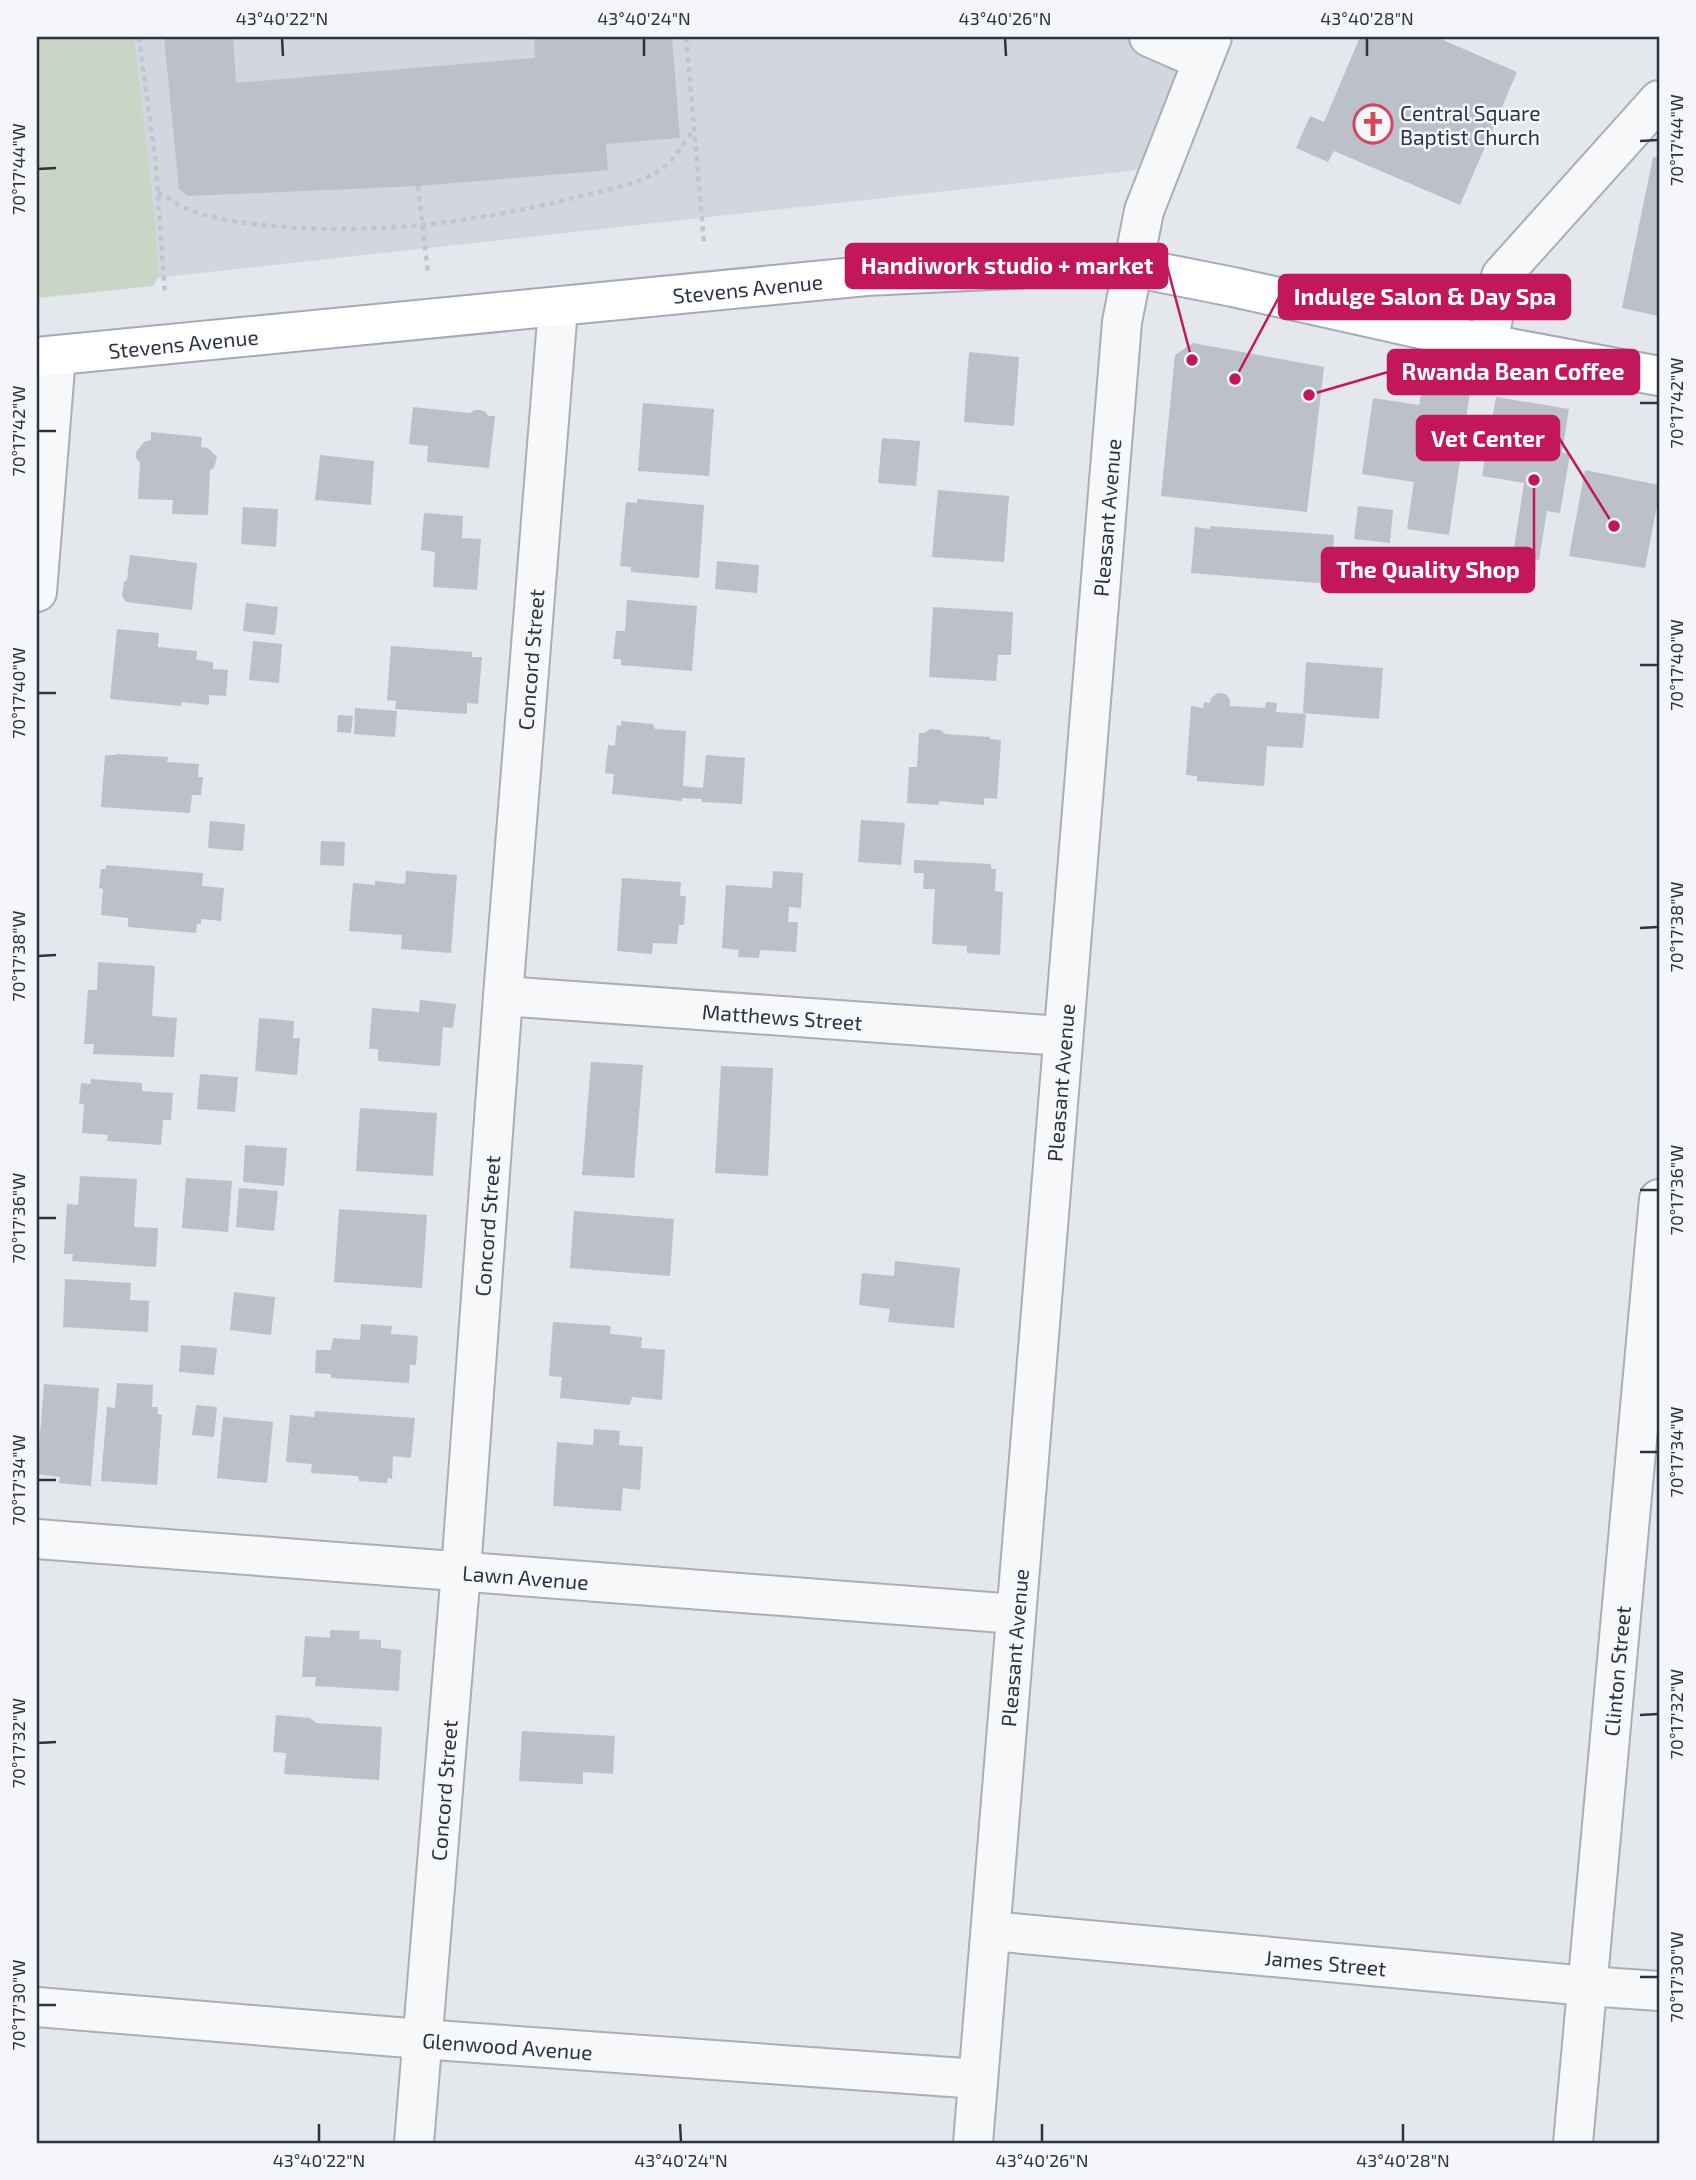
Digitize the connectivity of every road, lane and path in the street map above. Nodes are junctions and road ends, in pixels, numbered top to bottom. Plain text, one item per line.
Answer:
1 (139, 37) edge
2 (686, 37) edge
3 (1149, 37) edge
4 (1207, 48) edge
5 (1659, 100) edge
6 (694, 129) junction
7 (418, 186) dead end
8 (158, 192) junction
9 (423, 225) junction
10 (704, 242) dead end
11 (1132, 267) junction
12 (428, 273) dead end
13 (165, 296) dead end
14 (558, 308) junction
15 (1488, 344) junction
16 (47, 357) edge
17 (1659, 376) edge
18 (37, 592) edge
19 (503, 996) junction
20 (1062, 1036) junction
21 (1659, 1199) edge
22 (37, 1539) edge
23 (461, 1571) junction
24 (1016, 1614) junction
25 (991, 1931) junction
26 (1587, 1986) junction
27 (1659, 1991) edge
28 (37, 2007) edge
29 (421, 2039) junction
30 (978, 2079) junction
31 (414, 2143) edge
32 (974, 2143) edge
33 (1573, 2143) edge

1 - 8 path
2 - 6 path
3 - 4 street
4 - 11 street, Pleasant Avenue
5 - 15 street
6 - 9 path
6 - 10 path
7 - 9 path
8 - 9 path
8 - 13 path
9 - 12 path
11 - 14 main road, Stevens Avenue
11 - 15 main road, Stevens Avenue
11 - 20 street, Pleasant Avenue
14 - 16 main road, Stevens Avenue
14 - 19 street, Concord Street
15 - 17 main road, Stevens Avenue
16 - 18 street
19 - 20 street, Matthews Street
19 - 23 street, Concord Street
20 - 24 street, Pleasant Avenue
21 - 26 street, Clinton Street
22 - 23 street, Lawn Avenue
23 - 24 street, Lawn Avenue
23 - 29 street, Concord Street
24 - 25 street, Pleasant Avenue
25 - 26 street, James Street
25 - 30 street, Pleasant Avenue
26 - 27 street, James Street
26 - 33 street, Clinton Street
28 - 29 street, Glenwood Avenue
29 - 30 street, Glenwood Avenue
29 - 31 street, Concord Street
30 - 32 street, Pleasant Avenue

